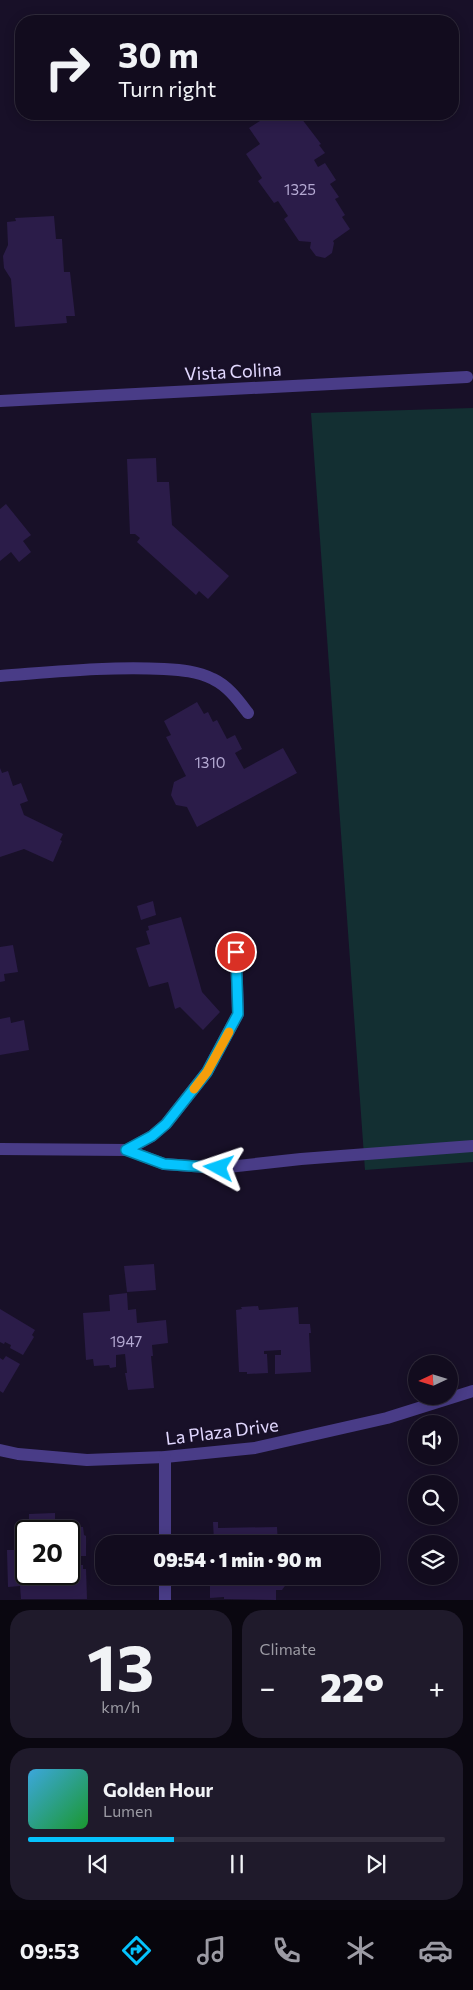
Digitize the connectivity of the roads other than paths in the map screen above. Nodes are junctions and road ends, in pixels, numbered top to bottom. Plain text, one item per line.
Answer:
1 (467, 377) dead end
2 (0, 401) edge
3 (0, 676) edge
4 (248, 713) dead end
5 (236, 952) dead end
6 (473, 1146) edge
7 (0, 1149) edge
8 (126, 1150) junction
9 (473, 1391) edge
10 (0, 1450) edge
11 (165, 1457) junction
12 (165, 1535) edge
13 (165, 1585) edge
14 (165, 1600) edge

1 - 2 street, Vista Colina
3 - 4 street
5 - 8 street
6 - 8 street
7 - 8 street
9 - 11 street, La Plaza Drive
10 - 11 street, La Plaza Drive
11 - 12 street
13 - 14 street

